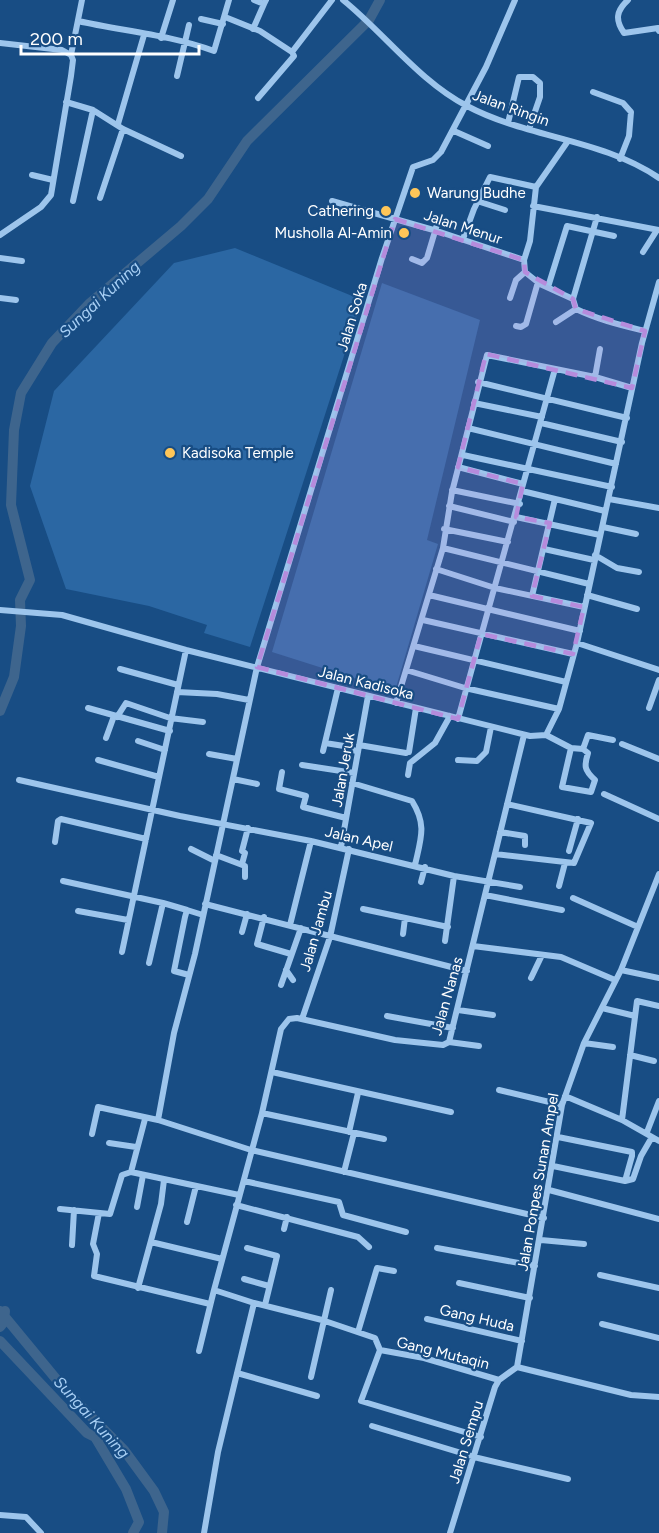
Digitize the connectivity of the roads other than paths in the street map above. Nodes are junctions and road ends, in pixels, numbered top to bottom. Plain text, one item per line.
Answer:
1 (82, 0) edge
2 (173, 0) edge
3 (229, 0) edge
4 (254, 0) edge
5 (332, 0) edge
6 (515, 0) edge
7 (628, 0) edge
8 (344, 1) edge
9 (265, 2) edge
10 (201, 19) dead end
11 (224, 20) junction
12 (78, 21) junction
13 (189, 25) dead end
14 (253, 29) junction
15 (659, 31) edge
16 (144, 35) junction
17 (161, 38) junction
18 (185, 41) junction
19 (0, 43) edge
20 (292, 52) junction
21 (71, 55) junction
22 (177, 76) dead end
23 (593, 92) dead end
24 (258, 98) dead end
25 (66, 102) junction
26 (466, 106) junction
27 (93, 110) junction
28 (508, 123) junction
29 (120, 126) junction
30 (529, 129) junction
31 (454, 131) junction
32 (568, 141) junction
33 (488, 146) dead end
34 (181, 156) dead end
35 (620, 159) junction
36 (32, 175) dead end
37 (659, 178) edge
38 (53, 180) junction
39 (536, 187) junction
40 (100, 198) dead end
41 (74, 201) dead end
42 (332, 201) dead end
43 (477, 201) junction
44 (533, 206) junction
45 (505, 210) dead end
46 (597, 217) junction
47 (439, 218) dead end
48 (395, 219) junction
49 (658, 230) edge
50 (437, 231) junction
51 (591, 231) junction
52 (0, 235) edge
53 (614, 236) dead end
54 (463, 239) junction
55 (643, 252) dead end
56 (0, 258) edge
57 (412, 259) dead end
58 (524, 260) junction
59 (22, 261) dead end
60 (525, 272) junction
61 (538, 282) junction
62 (659, 282) edge
63 (548, 287) junction
64 (0, 298) edge
65 (510, 298) dead end
66 (573, 299) junction
67 (16, 300) dead end
68 (576, 309) junction
69 (556, 322) dead end
70 (516, 326) dead end
71 (645, 331) junction
72 (600, 349) dead end
73 (555, 369) junction
74 (595, 377) junction
75 (478, 382) junction
76 (632, 388) junction
77 (548, 400) junction
78 (474, 403) junction
79 (627, 418) junction
80 (541, 420) junction
81 (468, 428) junction
82 (621, 442) junction
83 (534, 443) junction
84 (463, 455) junction
85 (616, 464) junction
86 (458, 467) junction
87 (527, 468) junction
88 (523, 487) junction
89 (612, 487) junction
90 (452, 490) junction
91 (555, 499) junction
92 (609, 499) junction
93 (520, 504) junction
94 (449, 506) junction
95 (659, 508) edge
96 (605, 511) junction
97 (515, 520) junction
98 (550, 523) junction
99 (603, 527) junction
100 (444, 528) junction
101 (636, 534) dead end
102 (600, 535) junction
103 (508, 543) junction
104 (443, 548) junction
105 (544, 549) junction
106 (595, 558) junction
107 (502, 564) junction
108 (436, 569) junction
109 (639, 572) dead end
110 (538, 573) junction
111 (589, 584) junction
112 (495, 588) junction
113 (429, 595) junction
114 (587, 595) junction
115 (532, 596) junction
116 (584, 608) junction
117 (638, 609) dead end
118 (1, 610) edge
119 (489, 611) junction
120 (423, 620) junction
121 (580, 631) junction
122 (481, 634) junction
123 (577, 643) junction
124 (414, 646) junction
125 (186, 650) junction
126 (573, 654) junction
127 (473, 661) junction
128 (257, 667) junction
129 (120, 669) dead end
130 (406, 670) junction
131 (659, 670) edge
132 (659, 680) edge
133 (566, 682) junction
134 (338, 688) junction
135 (465, 688) junction
136 (177, 689) junction
137 (368, 696) junction
138 (249, 700) junction
139 (396, 703) junction
140 (88, 708) dead end
141 (416, 708) junction
142 (649, 708) dead end
143 (560, 709) junction
144 (450, 716) junction
145 (116, 717) junction
146 (170, 718) junction
147 (458, 718) junction
148 (202, 722) dead end
149 (491, 727) junction
150 (170, 731) junction
151 (524, 735) junction
152 (546, 735) junction
153 (106, 738) dead end
154 (614, 740) dead end
155 (138, 741) dead end
156 (325, 743) junction
157 (359, 744) junction
158 (622, 744) dead end
159 (571, 748) junction
160 (584, 749) junction
161 (165, 750) junction
162 (323, 751) dead end
163 (358, 752) junction
164 (210, 754) dead end
165 (237, 759) junction
166 (659, 759) edge
167 (98, 760) dead end
168 (458, 760) dead end
169 (302, 765) dead end
170 (282, 772) dead end
171 (354, 773) junction
172 (408, 776) dead end
173 (159, 777) junction
174 (233, 779) junction
175 (19, 780) dead end
176 (352, 783) junction
177 (257, 784) dead end
178 (604, 794) dead end
179 (507, 804) junction
180 (152, 809) junction
181 (346, 818) junction
182 (578, 819) junction
183 (659, 819) edge
184 (224, 823) junction
185 (248, 828) junction
186 (500, 832) junction
187 (146, 839) junction
188 (311, 841) junction
189 (54, 842) dead end
190 (525, 845) dead end
191 (341, 848) junction
192 (191, 849) dead end
193 (349, 849) junction
194 (569, 851) dead end
195 (495, 854) junction
196 (216, 858) junction
197 (565, 863) junction
198 (242, 864) junction
199 (415, 864) junction
200 (425, 867) junction
201 (454, 876) junction
202 (244, 878) dead end
203 (658, 878) edge
204 (63, 881) dead end
205 (421, 882) dead end
206 (488, 882) junction
207 (559, 886) dead end
208 (520, 887) dead end
209 (133, 895) junction
210 (485, 895) junction
211 (573, 898) dead end
212 (163, 903) junction
213 (205, 904) junction
214 (363, 909) dead end
215 (187, 910) junction
216 (562, 910) dead end
217 (78, 911) dead end
218 (247, 914) junction
219 (203, 915) junction
220 (264, 917) junction
221 (405, 918) junction
222 (128, 920) junction
223 (290, 925) junction
224 (448, 927) junction
225 (638, 927) junction
226 (301, 928) junction
227 (242, 932) dead end
228 (403, 934) dead end
229 (330, 937) junction
230 (445, 941) dead end
231 (473, 946) junction
232 (122, 952) dead end
233 (291, 954) junction
234 (542, 955) junction
235 (149, 963) dead end
236 (286, 969) junction
237 (621, 970) junction
238 (467, 971) junction
239 (189, 975) junction
240 (531, 978) dead end
241 (659, 978) edge
242 (293, 980) dead end
243 (615, 980) junction
244 (280, 985) dead end
245 (659, 1006) edge
246 (602, 1008) junction
247 (458, 1010) junction
248 (493, 1015) dead end
249 (387, 1016) dead end
250 (635, 1016) junction
251 (302, 1018) junction
252 (453, 1028) junction
253 (448, 1042) junction
254 (584, 1043) junction
255 (479, 1046) dead end
256 (613, 1047) dead end
257 (630, 1055) junction
258 (654, 1061) dead end
259 (272, 1072) junction
260 (499, 1090) dead end
261 (358, 1093) junction
262 (565, 1096) junction
263 (659, 1101) edge
264 (562, 1105) junction
265 (451, 1112) dead end
266 (262, 1113) junction
267 (145, 1119) junction
268 (158, 1120) junction
269 (622, 1120) junction
270 (351, 1132) junction
271 (92, 1134) dead end
272 (558, 1137) junction
273 (653, 1137) edge
274 (384, 1139) dead end
275 (109, 1143) dead end
276 (136, 1147) junction
277 (251, 1150) junction
278 (553, 1166) junction
279 (130, 1172) junction
280 (345, 1172) junction
281 (143, 1175) junction
282 (164, 1180) junction
283 (244, 1181) junction
284 (625, 1181) junction
285 (196, 1186) junction
286 (549, 1190) junction
287 (239, 1195) junction
288 (236, 1205) junction
289 (137, 1207) dead end
290 (60, 1209) dead end
291 (74, 1210) junction
292 (99, 1213) junction
293 (287, 1217) junction
294 (544, 1218) junction
295 (659, 1219) edge
296 (187, 1222) dead end
297 (284, 1229) dead end
298 (406, 1232) dead end
299 (541, 1239) junction
300 (151, 1242) junction
301 (584, 1244) dead end
302 (72, 1245) dead end
303 (369, 1247) dead end
304 (247, 1248) dead end
305 (437, 1248) dead end
306 (222, 1259) junction
307 (535, 1266) junction
308 (394, 1271) dead end
309 (600, 1275) dead end
310 (244, 1280) dead end
311 (459, 1284) dead end
312 (269, 1286) junction
313 (138, 1288) junction
314 (659, 1288) edge
315 (214, 1290) junction
316 (331, 1290) dead end
317 (530, 1298) junction
318 (254, 1303) junction
319 (210, 1304) junction
320 (265, 1305) junction
321 (427, 1319) dead end
322 (322, 1320) junction
323 (602, 1324) dead end
324 (358, 1332) junction
325 (659, 1338) edge
326 (522, 1341) junction
327 (380, 1350) junction
328 (199, 1351) dead end
329 (517, 1367) junction
330 (237, 1373) junction
331 (311, 1377) dead end
332 (499, 1380) junction
333 (317, 1396) dead end
334 (659, 1397) edge
335 (372, 1426) dead end
336 (481, 1437) junction
337 (475, 1457) junction
338 (568, 1479) dead end
339 (0, 1515) edge
340 (41, 1533) edge
341 (204, 1533) edge
342 (450, 1533) edge

1 - 12 street
2 - 17 street
3 - 11 street
4 - 9 street
5 - 20 street
6 - 26 street, Jalan Soka
7 - 15 street
8 - 26 street, Jalan Ringin
9 - 14 street
10 - 11 street
11 - 14 street
11 - 18 street
12 - 16 street
12 - 21 street
13 - 18 street
14 - 20 street
16 - 17 street
16 - 29 street
17 - 18 street
18 - 22 street
19 - 21 street
20 - 24 street
21 - 25 street
23 - 35 street
25 - 27 street
25 - 38 street
26 - 28 street, Jalan Ringin
26 - 31 street, Jalan Soka
27 - 29 street
27 - 41 street
28 - 30 street, Jalan Ringin
28 - 30 street
29 - 34 street
29 - 40 street
30 - 32 street, Jalan Ringin
31 - 33 street
31 - 48 street, Jalan Soka
32 - 35 street, Jalan Ringin
32 - 39 street
35 - 37 street, Jalan Ringin
36 - 38 street
38 - 52 street
39 - 43 street
39 - 44 street
42 - 48 street, Jalan Menur
43 - 45 street
43 - 54 street
44 - 46 street
44 - 58 street
46 - 49 street
46 - 51 street
47 - 50 street
48 - 50 street, Jalan Menur
48 - 128 street, Jalan Soka
49 - 55 street
50 - 54 street, Jalan Menur
50 - 57 street
51 - 53 street
51 - 63 street
51 - 66 street
54 - 58 street, Jalan Menur
56 - 59 street
58 - 60 street
60 - 61 street
60 - 65 street
61 - 63 street
61 - 70 street
62 - 71 street
63 - 66 street
64 - 67 street
66 - 68 street
68 - 69 street
68 - 71 street
71 - 76 street
72 - 74 street
73 - 74 street
73 - 75 street
73 - 77 street
74 - 76 street
75 - 77 street
75 - 78 street
76 - 79 street
77 - 79 street
77 - 80 street
78 - 80 street
78 - 81 street
79 - 82 street
80 - 82 street
80 - 83 street
81 - 83 street
81 - 84 street
82 - 85 street
83 - 85 street
83 - 87 street
84 - 86 street
84 - 87 street
85 - 89 street
86 - 88 street
86 - 90 street
87 - 88 street
87 - 89 street
88 - 91 street
88 - 93 street
89 - 92 street
90 - 93 street
90 - 94 street
91 - 96 street
91 - 98 street
92 - 95 street
92 - 96 street
93 - 97 street
94 - 97 street
94 - 100 street
96 - 99 street
97 - 98 street
97 - 103 street
98 - 102 street
98 - 105 street
99 - 101 street
99 - 102 street
100 - 103 street
100 - 104 street
102 - 106 street
103 - 107 street
104 - 107 street
104 - 108 street
105 - 106 street
105 - 110 street
106 - 109 street
106 - 111 street
107 - 110 street
107 - 112 street
108 - 112 street
108 - 113 street
110 - 111 street
110 - 115 street
111 - 114 street
112 - 115 street
112 - 119 street
113 - 119 street
113 - 120 street
114 - 116 street
114 - 117 street
115 - 116 street
116 - 121 street
118 - 125 street, Jalan Kadisoka
119 - 121 street
119 - 122 street
120 - 122 street
120 - 124 street
121 - 123 street
122 - 126 street
122 - 127 street
123 - 126 street
123 - 131 street
124 - 127 street
124 - 130 street
125 - 128 street, Jalan Kadisoka
125 - 136 street
126 - 133 street
127 - 133 street
127 - 135 street
128 - 134 street, Jalan Kadisoka
128 - 138 street, Jalan Soka
129 - 136 street
130 - 135 street
130 - 139 street
132 - 142 street
133 - 143 street
134 - 137 street, Jalan Kadisoka
134 - 156 street
135 - 143 street
135 - 147 street
136 - 138 street
136 - 146 street
137 - 139 street, Jalan Kadisoka
137 - 157 street, Jalan Jeruk
138 - 165 street, Jalan Soka
139 - 141 street, Jalan Kadisoka
140 - 145 street
141 - 144 street, Jalan Kadisoka
141 - 157 street
143 - 152 street
144 - 147 street, Jalan Kadisoka
144 - 172 street
145 - 146 street
145 - 150 street
145 - 153 street
146 - 148 street
146 - 150 street
147 - 149 street, Jalan Kadisoka
149 - 151 street, Jalan Kadisoka
149 - 168 street
150 - 161 street
151 - 152 street, Jalan Kadisoka
151 - 179 street, Jalan Nanas
152 - 159 street
154 - 160 street
155 - 161 street
156 - 162 street
156 - 163 street
157 - 163 street, Jalan Jeruk
158 - 166 street
159 - 160 street
159 - 160 street
161 - 173 street
163 - 171 street, Jalan Jeruk
164 - 165 street
165 - 174 street, Jalan Soka
167 - 173 street
169 - 171 street
170 - 181 street
171 - 176 street, Jalan Jeruk
173 - 180 street
174 - 177 street
174 - 184 street, Jalan Soka
175 - 180 street, Jalan Apel
176 - 181 street, Jalan Jeruk
176 - 199 street
178 - 183 street
179 - 182 street
179 - 186 street, Jalan Nanas
180 - 184 street, Jalan Apel
180 - 187 street
181 - 191 street, Jalan Jeruk
182 - 194 street
182 - 197 street
184 - 185 street, Jalan Apel
184 - 196 street, Jalan Soka
185 - 188 street, Jalan Apel
185 - 198 street
186 - 190 street
186 - 195 street, Jalan Nanas
187 - 189 street
187 - 209 street
188 - 191 street, Jalan Apel
188 - 223 street
191 - 193 street, Jalan Apel
192 - 196 street
193 - 199 street, Jalan Apel
193 - 229 street, Jalan Jambu
195 - 197 street
195 - 206 street, Jalan Nanas
196 - 198 street
196 - 213 street, Jalan Soka
197 - 207 street
198 - 202 street
199 - 200 street, Jalan Apel
200 - 201 street, Jalan Apel
200 - 205 street
201 - 206 street, Jalan Apel
201 - 224 street
203 - 225 street, Jalan Ponpes Sunan Ampel
204 - 209 street
206 - 208 street, Jalan Apel
206 - 210 street, Jalan Nanas
209 - 212 street
209 - 222 street
210 - 216 street
210 - 231 street, Jalan Nanas
211 - 225 street
212 - 215 street
212 - 235 street
213 - 218 street
213 - 219 street, Jalan Soka
214 - 221 street
215 - 219 street
215 - 239 street
217 - 222 street
218 - 220 street
218 - 227 street
219 - 239 street, Jalan Soka
220 - 223 street
220 - 233 street
221 - 224 street
221 - 228 street
222 - 232 street
223 - 226 street
224 - 230 street
225 - 237 street, Jalan Ponpes Sunan Ampel
226 - 229 street
226 - 233 street
229 - 238 street
229 - 251 street, Jalan Jambu
231 - 234 street
231 - 238 street, Jalan Nanas
233 - 236 street
234 - 240 street
234 - 243 street
236 - 242 street
236 - 244 street
237 - 241 street
237 - 243 street, Jalan Ponpes Sunan Ampel
238 - 247 street, Jalan Nanas
239 - 268 street, Jalan Soka
243 - 246 street, Jalan Ponpes Sunan Ampel
245 - 250 street
246 - 250 street
246 - 254 street, Jalan Ponpes Sunan Ampel
247 - 248 street
247 - 252 street, Jalan Nanas
249 - 252 street
250 - 257 street
251 - 253 street, Jalan Nanas
251 - 259 street
252 - 253 street, Jalan Nanas
253 - 255 street
254 - 256 street
254 - 262 street, Jalan Ponpes Sunan Ampel
257 - 258 street
257 - 269 street
259 - 261 street
259 - 266 street
260 - 264 street
261 - 265 street
261 - 270 street
262 - 264 street, Jalan Ponpes Sunan Ampel
262 - 269 street
263 - 273 street
264 - 272 street, Jalan Ponpes Sunan Ampel
266 - 270 street
266 - 277 street
267 - 268 street
267 - 271 street
267 - 276 street
268 - 277 street
269 - 273 street
270 - 274 street
270 - 280 street
272 - 278 street, Jalan Ponpes Sunan Ampel
272 - 284 street
273 - 284 street
275 - 276 street
276 - 279 street
277 - 280 street
277 - 283 street
278 - 284 street
278 - 286 street, Jalan Ponpes Sunan Ampel
279 - 281 street
279 - 292 street
280 - 294 street
281 - 282 street
281 - 289 street
282 - 285 street
282 - 300 street
283 - 287 street
283 - 298 street
285 - 287 street
285 - 296 street
286 - 294 street, Jalan Ponpes Sunan Ampel
286 - 295 street
287 - 288 street
288 - 293 street
288 - 306 street
290 - 291 street
291 - 292 street
291 - 302 street
292 - 313 street
293 - 297 street
293 - 303 street
294 - 299 street, Jalan Ponpes Sunan Ampel
299 - 301 street
299 - 307 street, Jalan Ponpes Sunan Ampel
300 - 306 street
300 - 313 street
304 - 312 street
305 - 307 street
306 - 315 street
307 - 317 street, Jalan Ponpes Sunan Ampel
308 - 324 street
309 - 314 street
310 - 312 street
311 - 317 street
312 - 320 street
313 - 319 street
315 - 318 street
315 - 319 street
316 - 322 street
317 - 326 street, Jalan Ponpes Sunan Ampel
318 - 320 street
318 - 330 street
319 - 328 street
320 - 322 street
321 - 326 street, Gang Huda
322 - 324 street
322 - 331 street
323 - 325 street
324 - 327 street
326 - 329 street, Jalan Ponpes Sunan Ampel
327 - 332 street, Gang Mutaqin
327 - 336 street
329 - 332 street
329 - 334 street
330 - 333 street
330 - 341 street
332 - 336 street, Jalan Sempu
335 - 337 street
336 - 337 street, Jalan Sempu
337 - 338 street
337 - 342 street, Jalan Sempu
339 - 340 street

